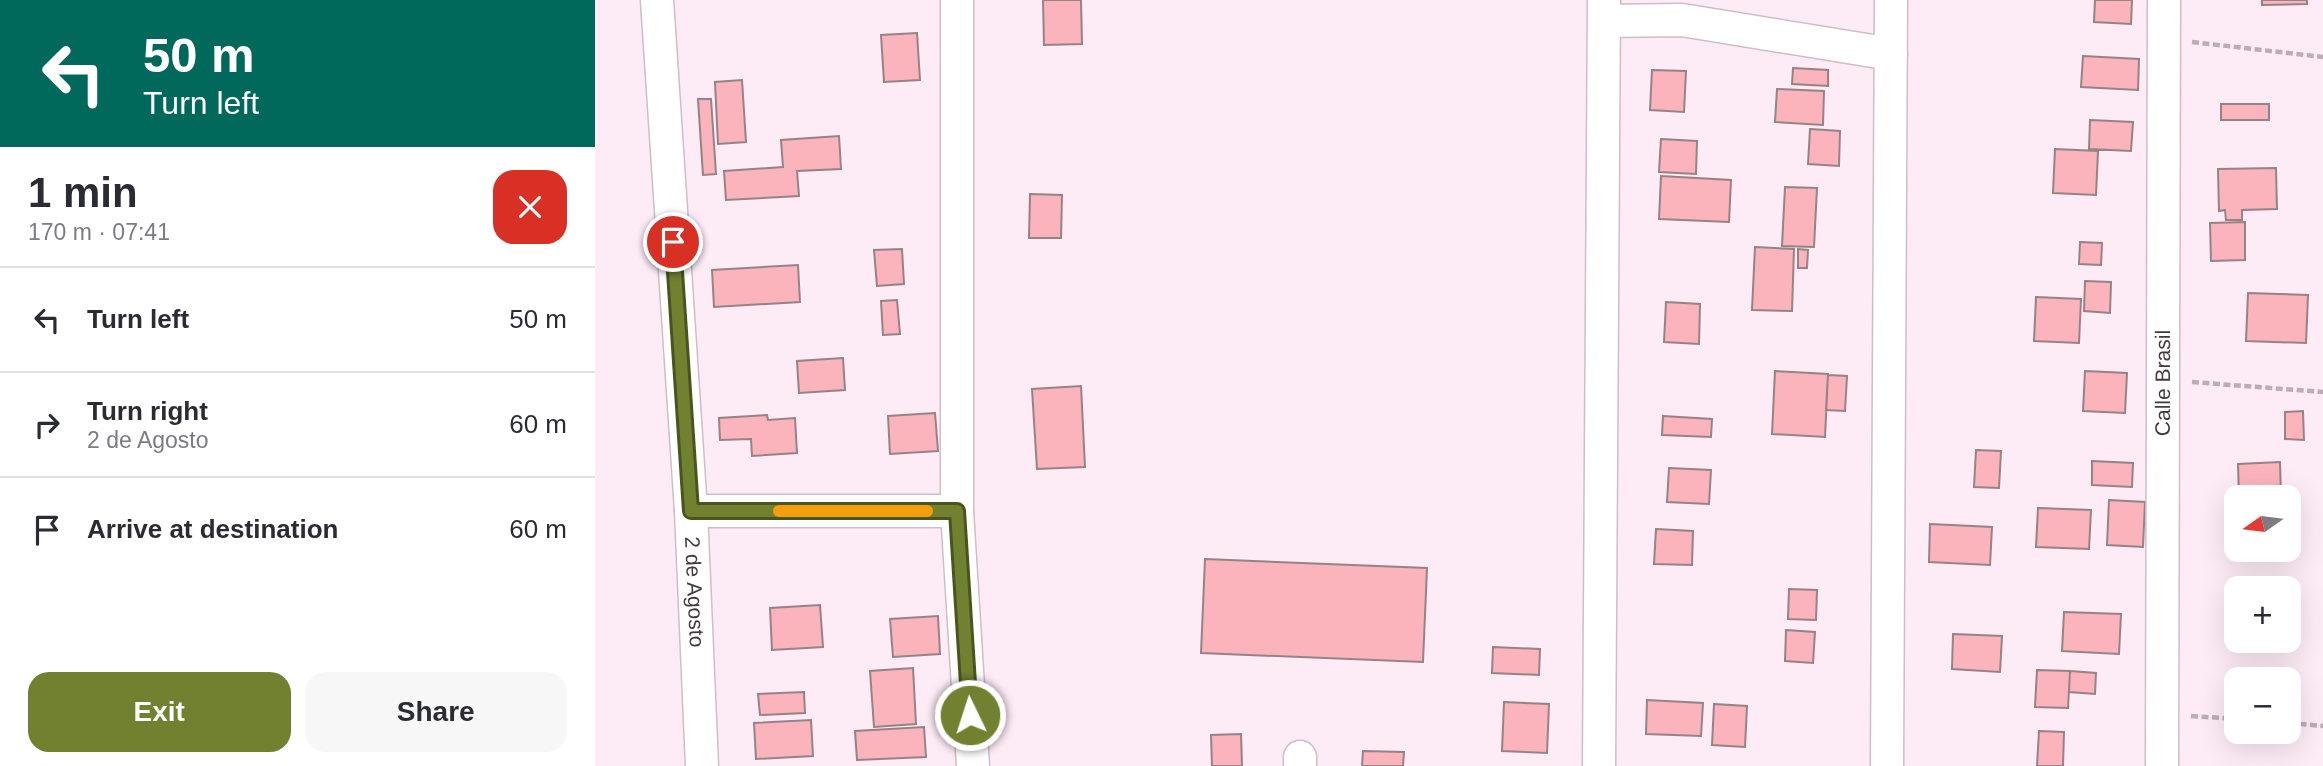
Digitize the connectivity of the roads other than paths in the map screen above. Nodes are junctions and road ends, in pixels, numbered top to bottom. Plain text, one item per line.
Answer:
1 (657, 0) edge
2 (957, 0) edge
3 (1891, 0) edge
4 (2164, 0) edge
5 (1604, 10) edge
6 (1891, 54) junction
7 (691, 511) junction
8 (957, 511) junction
9 (702, 766) edge
10 (973, 766) edge
11 (1599, 766) edge
12 (1887, 766) edge
13 (2162, 766) edge

1 - 7 street, 2 de Agosto
2 - 8 street
3 - 6 street
4 - 13 street, Calle Brasil
5 - 6 street
5 - 11 street
6 - 12 street
7 - 8 street
7 - 9 street, 2 de Agosto
8 - 10 street

